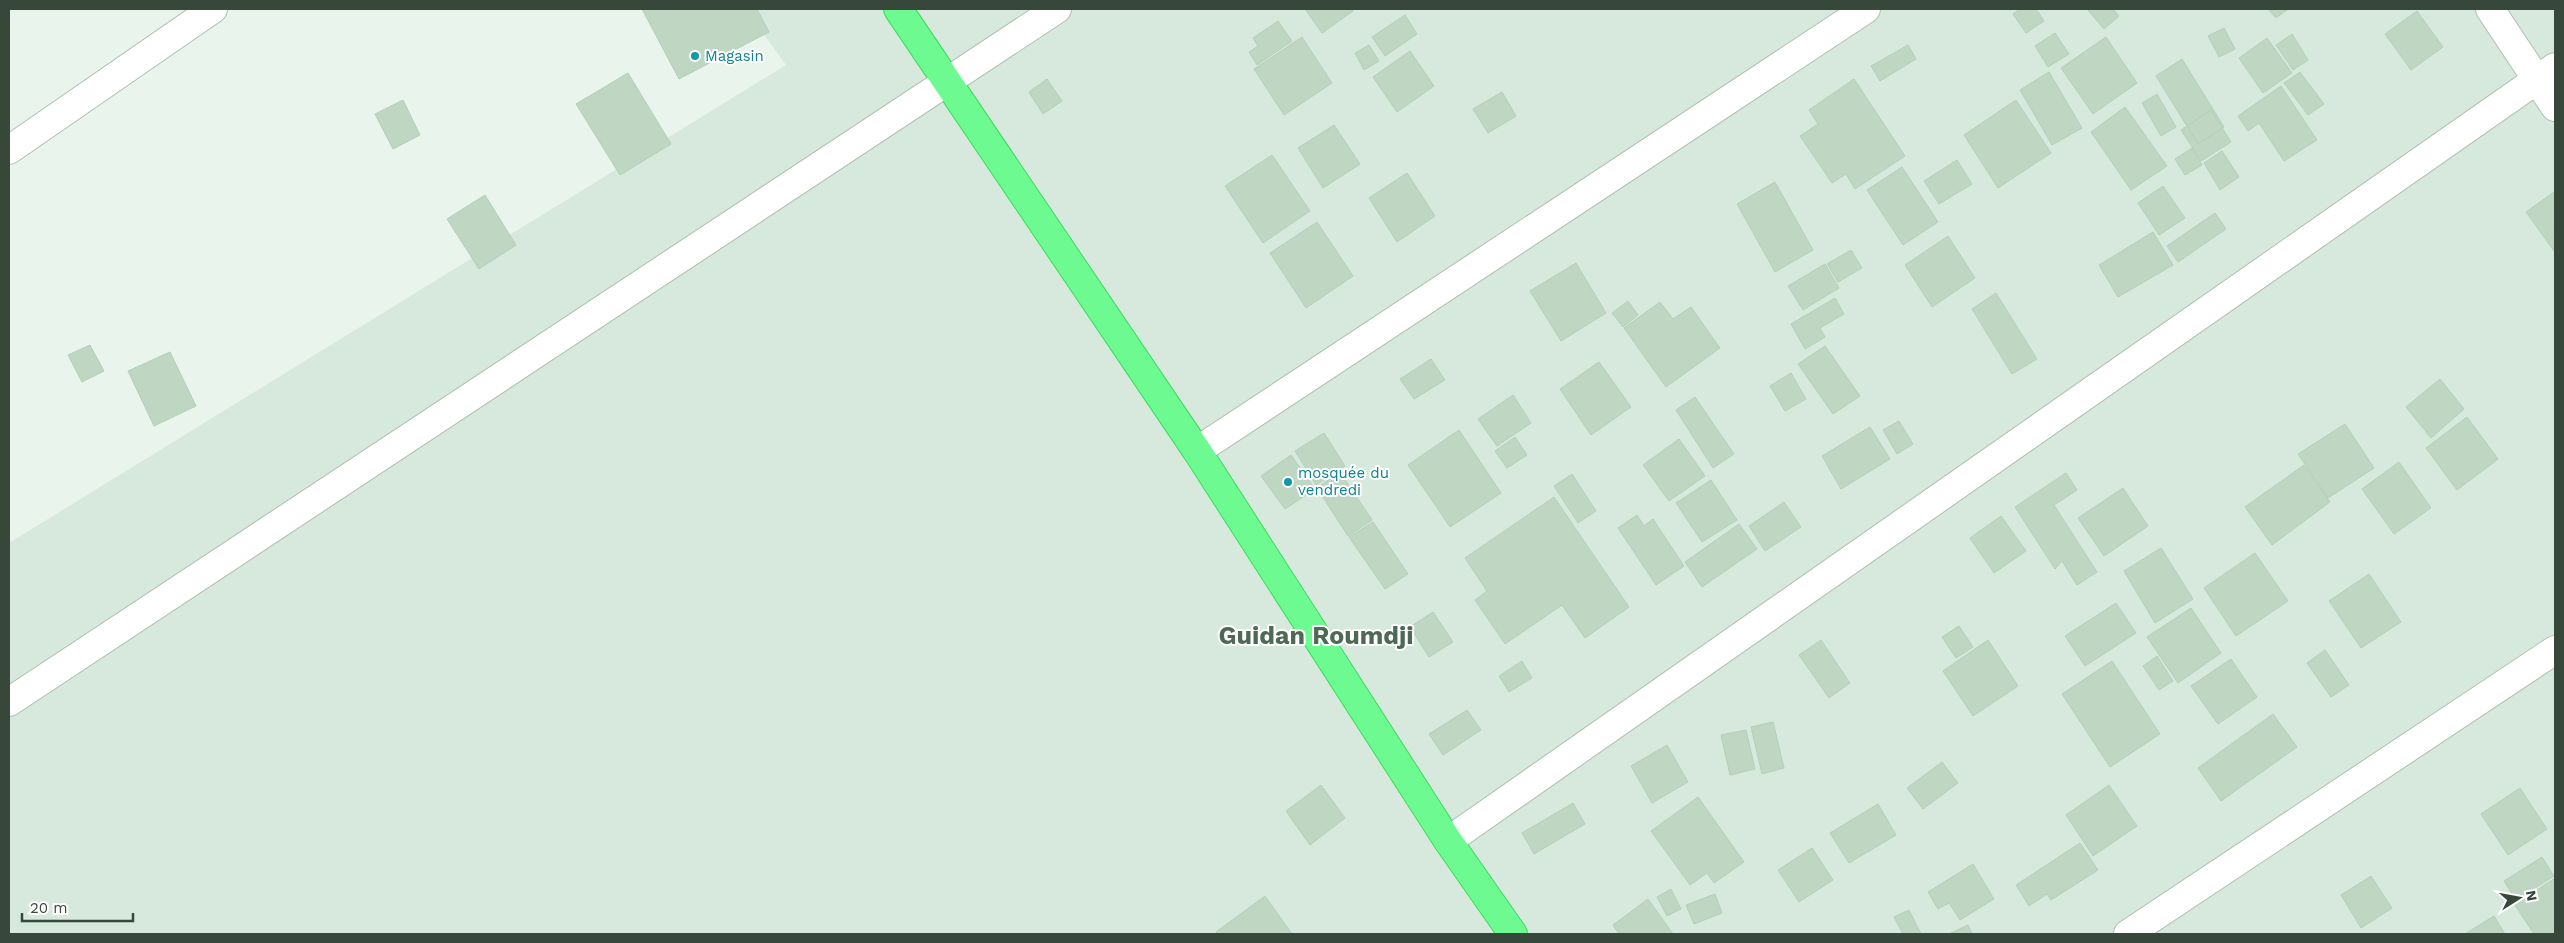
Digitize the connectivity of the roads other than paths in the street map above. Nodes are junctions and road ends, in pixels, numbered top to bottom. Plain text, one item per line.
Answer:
1 (213, 9) edge
2 (898, 9) edge
3 (1057, 9) edge
4 (1866, 9) edge
5 (2490, 9) edge
6 (2546, 73) edge
7 (948, 80) junction
8 (2555, 107) edge
9 (9, 150) edge
10 (1197, 451) junction
11 (2555, 650) edge
12 (9, 702) edge
13 (1448, 841) junction
14 (1513, 934) edge
15 (2128, 934) edge

1 - 9 street
2 - 7 highway
3 - 7 street
4 - 10 street
5 - 6 street
6 - 8 street
6 - 13 street
7 - 10 highway
7 - 12 street
10 - 13 highway
11 - 15 street
13 - 14 highway

